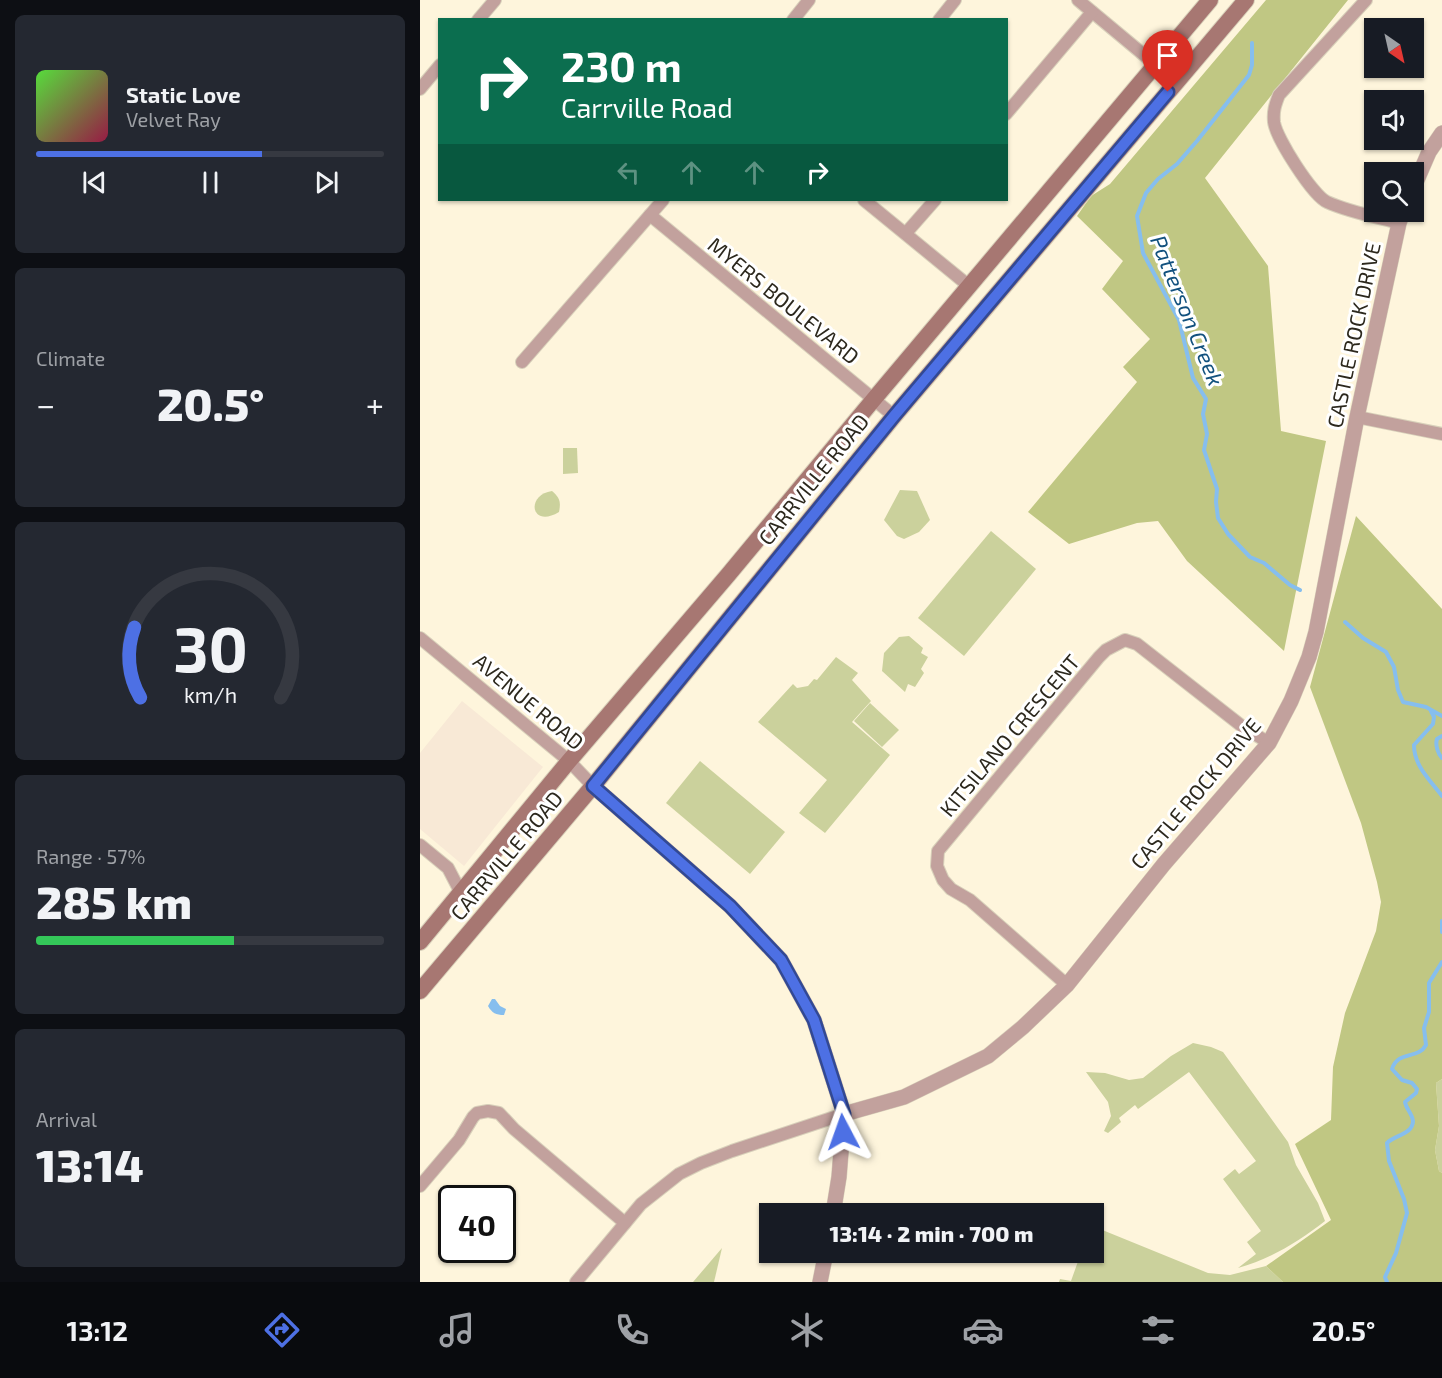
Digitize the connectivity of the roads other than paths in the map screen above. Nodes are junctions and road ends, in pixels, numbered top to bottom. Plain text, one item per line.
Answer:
1 (495, 0) edge
2 (809, 0) edge
3 (955, 0) edge
4 (1078, 0) edge
5 (1210, 0) edge
6 (1246, 0) edge
7 (1366, 0) edge
8 (1092, 12) junction
9 (480, 18) edge
10 (795, 18) edge
11 (941, 18) edge
12 (1156, 65) junction
13 (438, 68) edge
14 (420, 88) edge
15 (1008, 112) edge
16 (1442, 133) edge
17 (1424, 164) edge
18 (662, 201) edge
19 (865, 201) edge
20 (934, 201) edge
21 (1364, 210) edge
22 (650, 215) junction
23 (1400, 222) edge
24 (906, 233) junction
25 (1015, 233) junction
26 (1035, 249) junction
27 (969, 286) junction
28 (522, 362) dead end
29 (873, 399) junction
30 (894, 416) junction
31 (1357, 417) junction
32 (1442, 434) edge
33 (728, 575) junction
34 (751, 592) junction
35 (420, 638) edge
36 (1269, 743) junction
37 (569, 761) junction
38 (593, 786) junction
39 (420, 845) edge
40 (460, 893) junction
41 (420, 942) edge
42 (1067, 985) junction
43 (420, 991) edge
44 (844, 1114) junction
45 (420, 1186) edge
46 (835, 1203) edge
47 (625, 1223) junction
48 (824, 1263) edge
49 (576, 1282) edge
50 (820, 1282) edge

1 - 9 street
2 - 10 street
3 - 11 street
4 - 8 street
5 - 12 main road, CARRVILLE ROAD
6 - 26 main road, CARRVILLE ROAD
7 - 21 street
8 - 12 street
8 - 15 street
12 - 25 main road, CARRVILLE ROAD
13 - 14 street
16 - 17 street
18 - 22 street
19 - 24 street
20 - 24 street
22 - 28 street
22 - 29 street, MYERS BOULEVARD
23 - 31 street, CASTLE ROCK DRIVE
24 - 27 street
25 - 26 main road
25 - 27 main road, CARRVILLE ROAD
26 - 30 main road, CARRVILLE ROAD
27 - 29 main road, CARRVILLE ROAD
29 - 30 street, MYERS BOULEVARD
29 - 33 main road, CARRVILLE ROAD
30 - 34 main road, CARRVILLE ROAD
31 - 32 street
31 - 36 street, CASTLE ROCK DRIVE
33 - 34 main road
33 - 37 main road, CARRVILLE ROAD
34 - 38 main road, CARRVILLE ROAD
35 - 37 street, AVENUE ROAD
36 - 42 street, CASTLE ROCK DRIVE
36 - 42 street, KITSILANO CRESCENT
37 - 38 street, AVENUE ROAD
37 - 40 main road, CARRVILLE ROAD
38 - 43 main road, CARRVILLE ROAD
38 - 44 street, AVENUE ROAD
39 - 40 street
40 - 41 main road, CARRVILLE ROAD
42 - 44 street, CASTLE ROCK DRIVE
44 - 46 street, AVENUE ROAD
44 - 47 street
45 - 47 street
47 - 49 street
48 - 50 street

